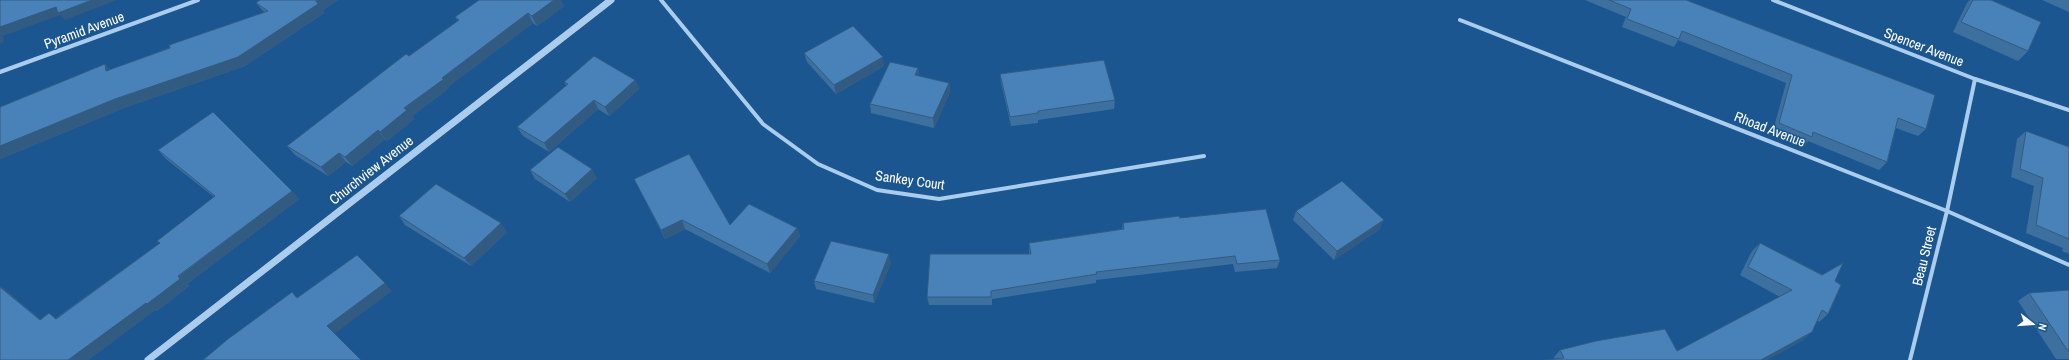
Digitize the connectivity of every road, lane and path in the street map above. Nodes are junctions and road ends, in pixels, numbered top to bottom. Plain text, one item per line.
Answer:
1 (198, 0) edge
2 (611, 0) edge
3 (661, 0) edge
4 (1773, 0) edge
5 (1460, 20) dead end
6 (0, 72) edge
7 (1975, 79) junction
8 (2069, 110) edge
9 (1204, 156) dead end
10 (1947, 211) junction
11 (2069, 265) edge
12 (148, 360) edge
13 (1910, 360) edge

1 - 6 street, Pyramid Avenue
2 - 12 street, Churchview Avenue
3 - 9 street, Sankey Court
4 - 7 street, Spencer Avenue
5 - 10 street, Rhoad Avenue
7 - 8 street, Spencer Avenue
7 - 10 street, Beau Street
10 - 11 street, Rhoad Avenue
10 - 13 street, Beau Street

